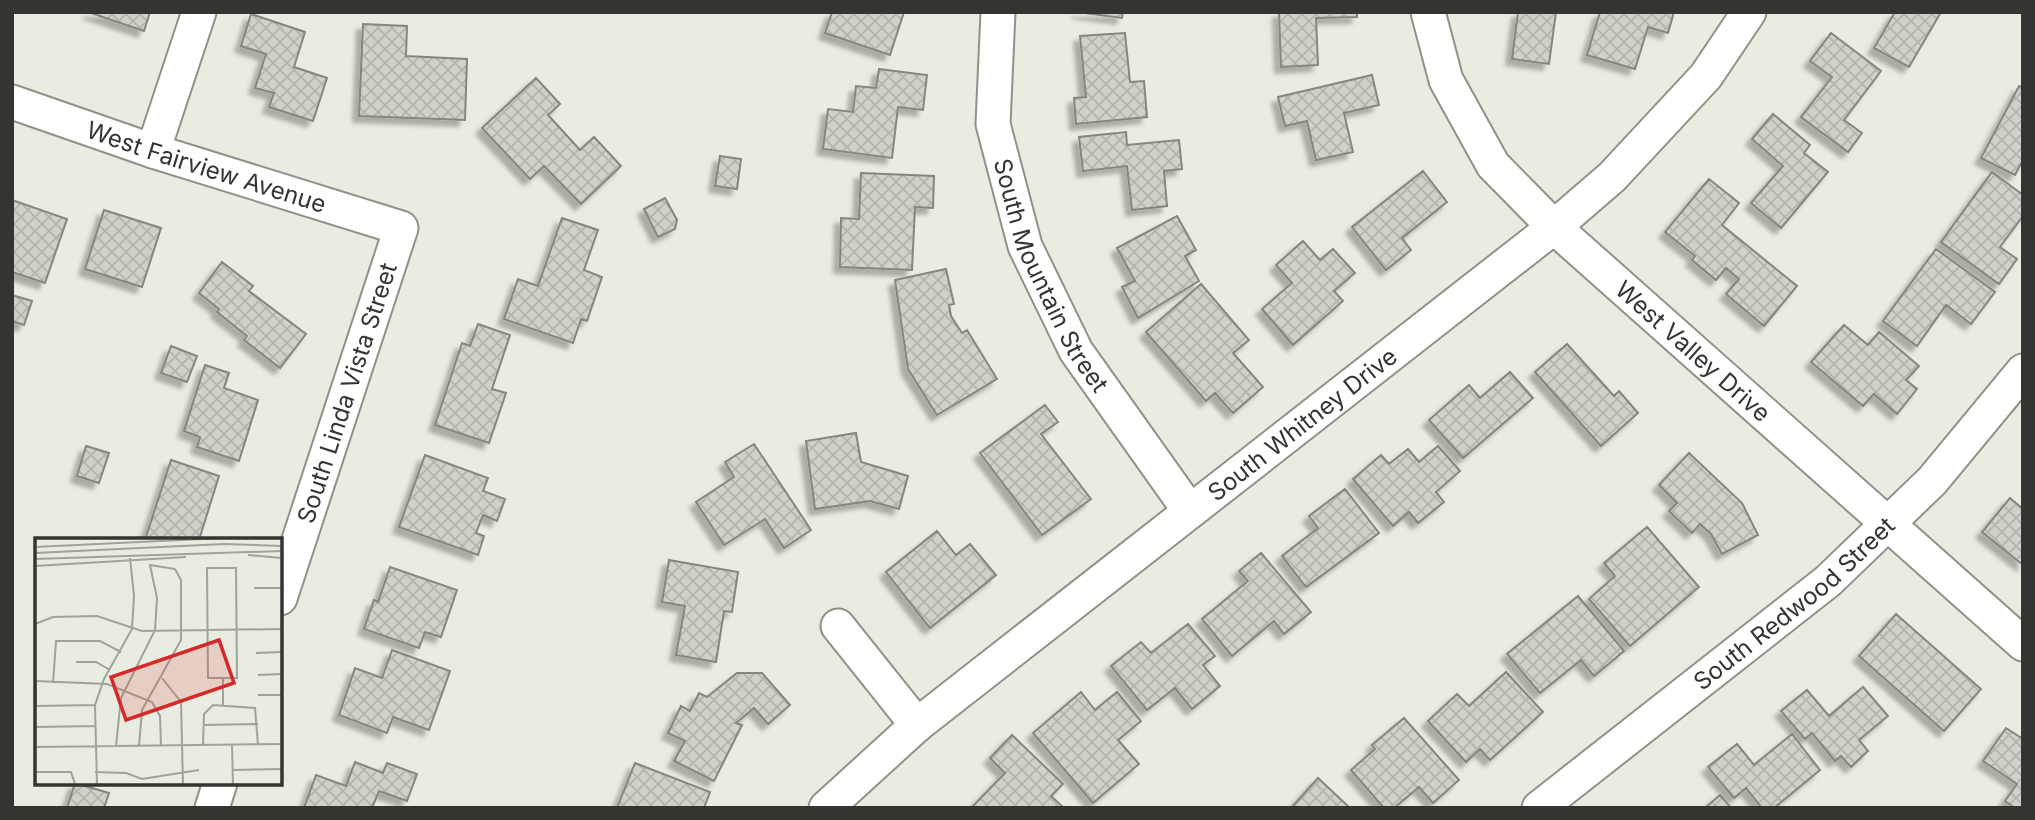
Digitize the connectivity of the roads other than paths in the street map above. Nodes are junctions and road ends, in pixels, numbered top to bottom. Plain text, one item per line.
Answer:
1 (199, 12) edge
2 (999, 12) edge
3 (1429, 12) edge
4 (1749, 12) edge
5 (12, 102) edge
6 (153, 150) junction
7 (1554, 227) junction
8 (401, 228) joint
9 (2023, 370) edge
10 (1189, 510) junction
11 (1886, 523) junction
12 (282, 592) edge
13 (838, 626) dead end
14 (2023, 644) edge
15 (917, 725) junction
16 (219, 785) edge
17 (212, 808) edge
18 (827, 808) edge
19 (1539, 808) edge

1 - 6 street
2 - 10 street, South Mountain Street
3 - 7 street, West Valley Drive
4 - 7 street, South Whitney Drive
5 - 6 street, West Fairview Avenue
6 - 8 street, West Fairview Avenue
7 - 10 street, South Whitney Drive
7 - 11 street, West Valley Drive
8 - 12 street, South Linda Vista Street
9 - 11 street, South Redwood Street
10 - 15 street, South Whitney Drive
11 - 14 street, West Valley Drive
11 - 19 street, South Redwood Street
13 - 15 street
15 - 18 street, South Whitney Drive
16 - 17 street

